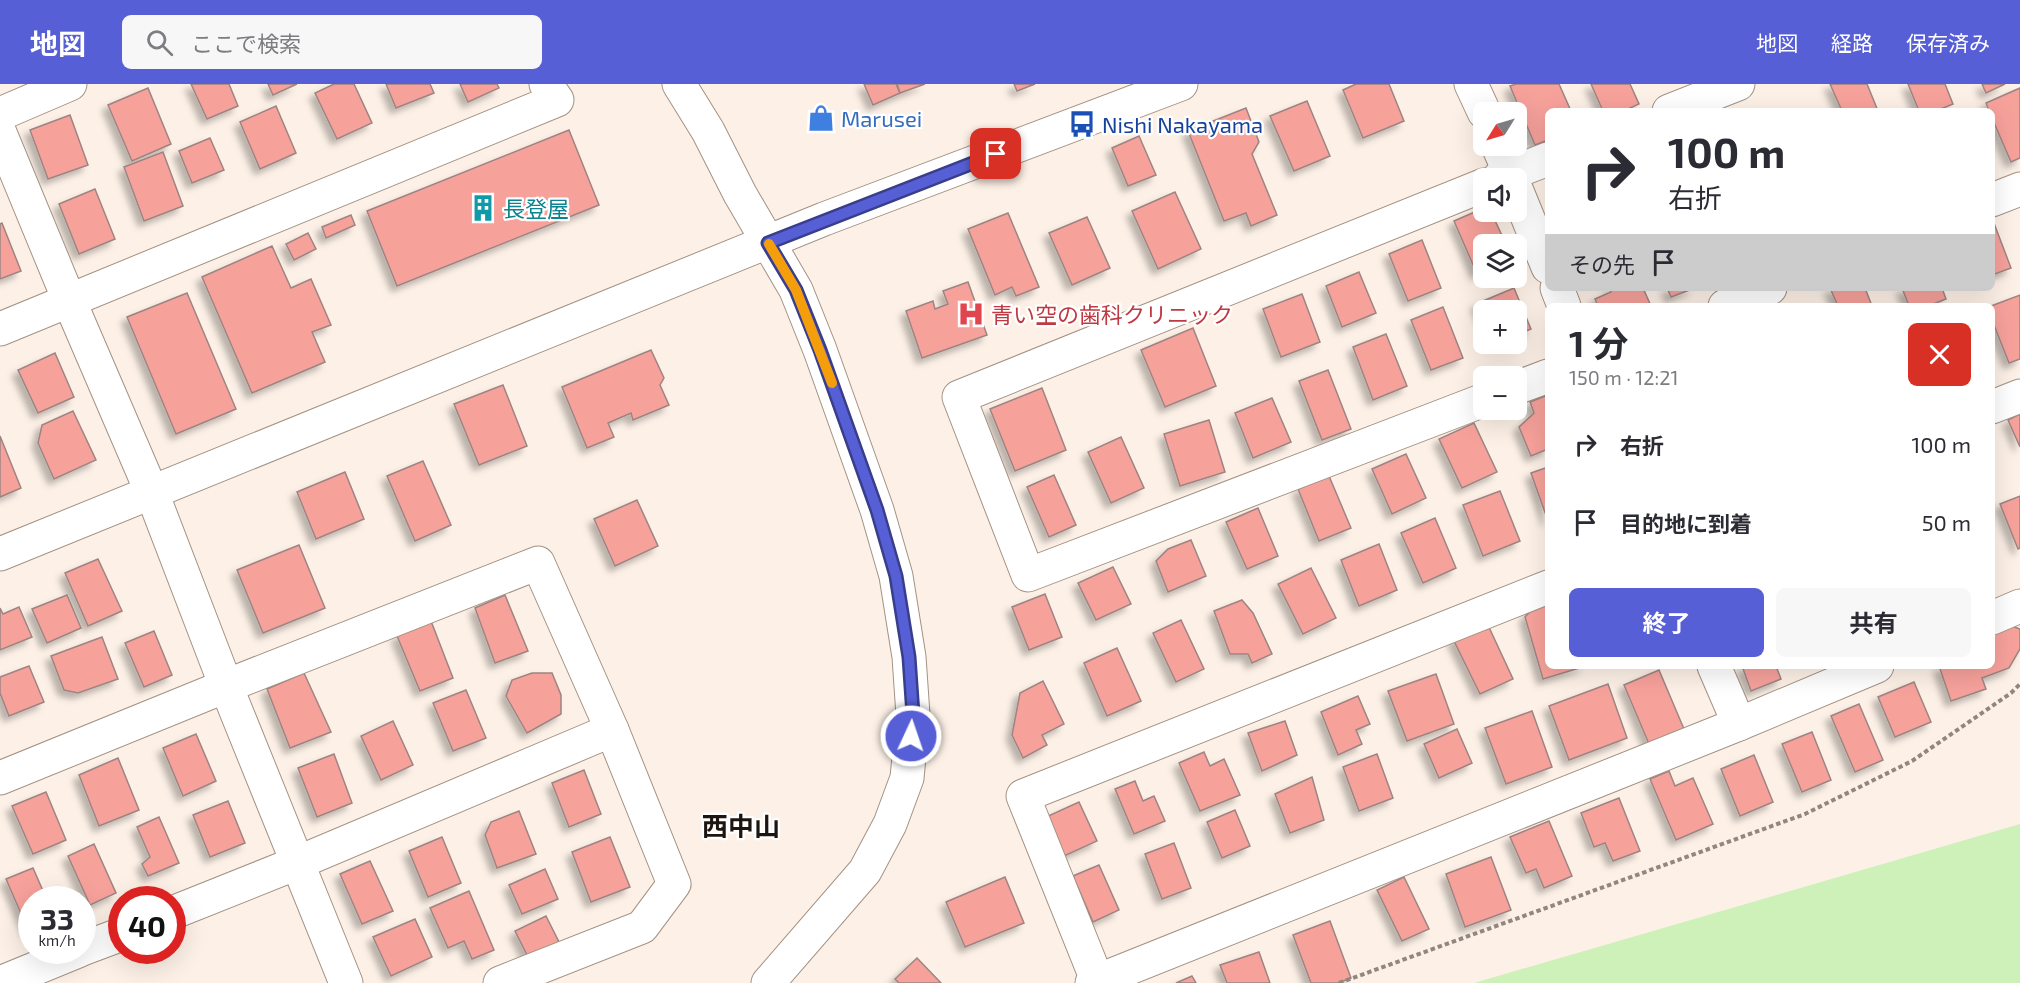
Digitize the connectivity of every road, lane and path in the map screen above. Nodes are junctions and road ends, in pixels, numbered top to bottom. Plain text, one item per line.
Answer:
1 (70, 84) edge
2 (546, 84) edge
3 (679, 84) edge
4 (1181, 84) edge
5 (1471, 84) edge
6 (1738, 84) edge
7 (1479, 102) edge
8 (1677, 108) edge
9 (0, 114) edge
10 (0, 133) edge
11 (1545, 160) edge
12 (1523, 168) edge
13 (1473, 187) edge
14 (2020, 189) edge
15 (1995, 199) edge
16 (1526, 222) edge
17 (768, 243) junction
18 (1545, 261) edge
19 (1762, 291) edge
20 (69, 300) junction
21 (1732, 303) edge
22 (0, 328) edge
23 (1545, 377) edge
24 (1527, 384) edge
25 (2020, 396) edge
26 (1473, 404) edge
27 (1995, 406) edge
28 (152, 493) junction
29 (0, 554) edge
30 (1545, 588) edge
31 (2020, 606) edge
32 (1995, 617) edge
33 (1715, 669) edge
34 (1870, 669) edge
35 (2020, 684) edge
36 (226, 686) junction
37 (1739, 724) junction
38 (612, 730) junction
39 (0, 778) edge
40 (297, 863) junction
41 (186, 907) edge
42 (46, 964) edge
43 (1094, 981) edge
44 (0, 983) edge
45 (346, 983) edge
46 (500, 983) edge
47 (768, 983) edge
48 (1339, 983) edge

1 - 9 street
2 - 20 street
3 - 17 street
4 - 17 street
5 - 7 street
6 - 8 street
10 - 20 street
11 - 12 street
13 - 26 street
14 - 15 street
16 - 18 street
17 - 28 street
17 - 47 street
19 - 21 street
20 - 22 street
20 - 28 street
23 - 24 street
25 - 27 street
28 - 29 street
28 - 36 street
30 - 43 street
31 - 32 street
33 - 37 street
34 - 37 street
35 - 48 path
36 - 38 street
36 - 39 street
36 - 40 street
37 - 43 street
38 - 40 street
38 - 46 street
40 - 41 street
40 - 45 street
42 - 44 street

